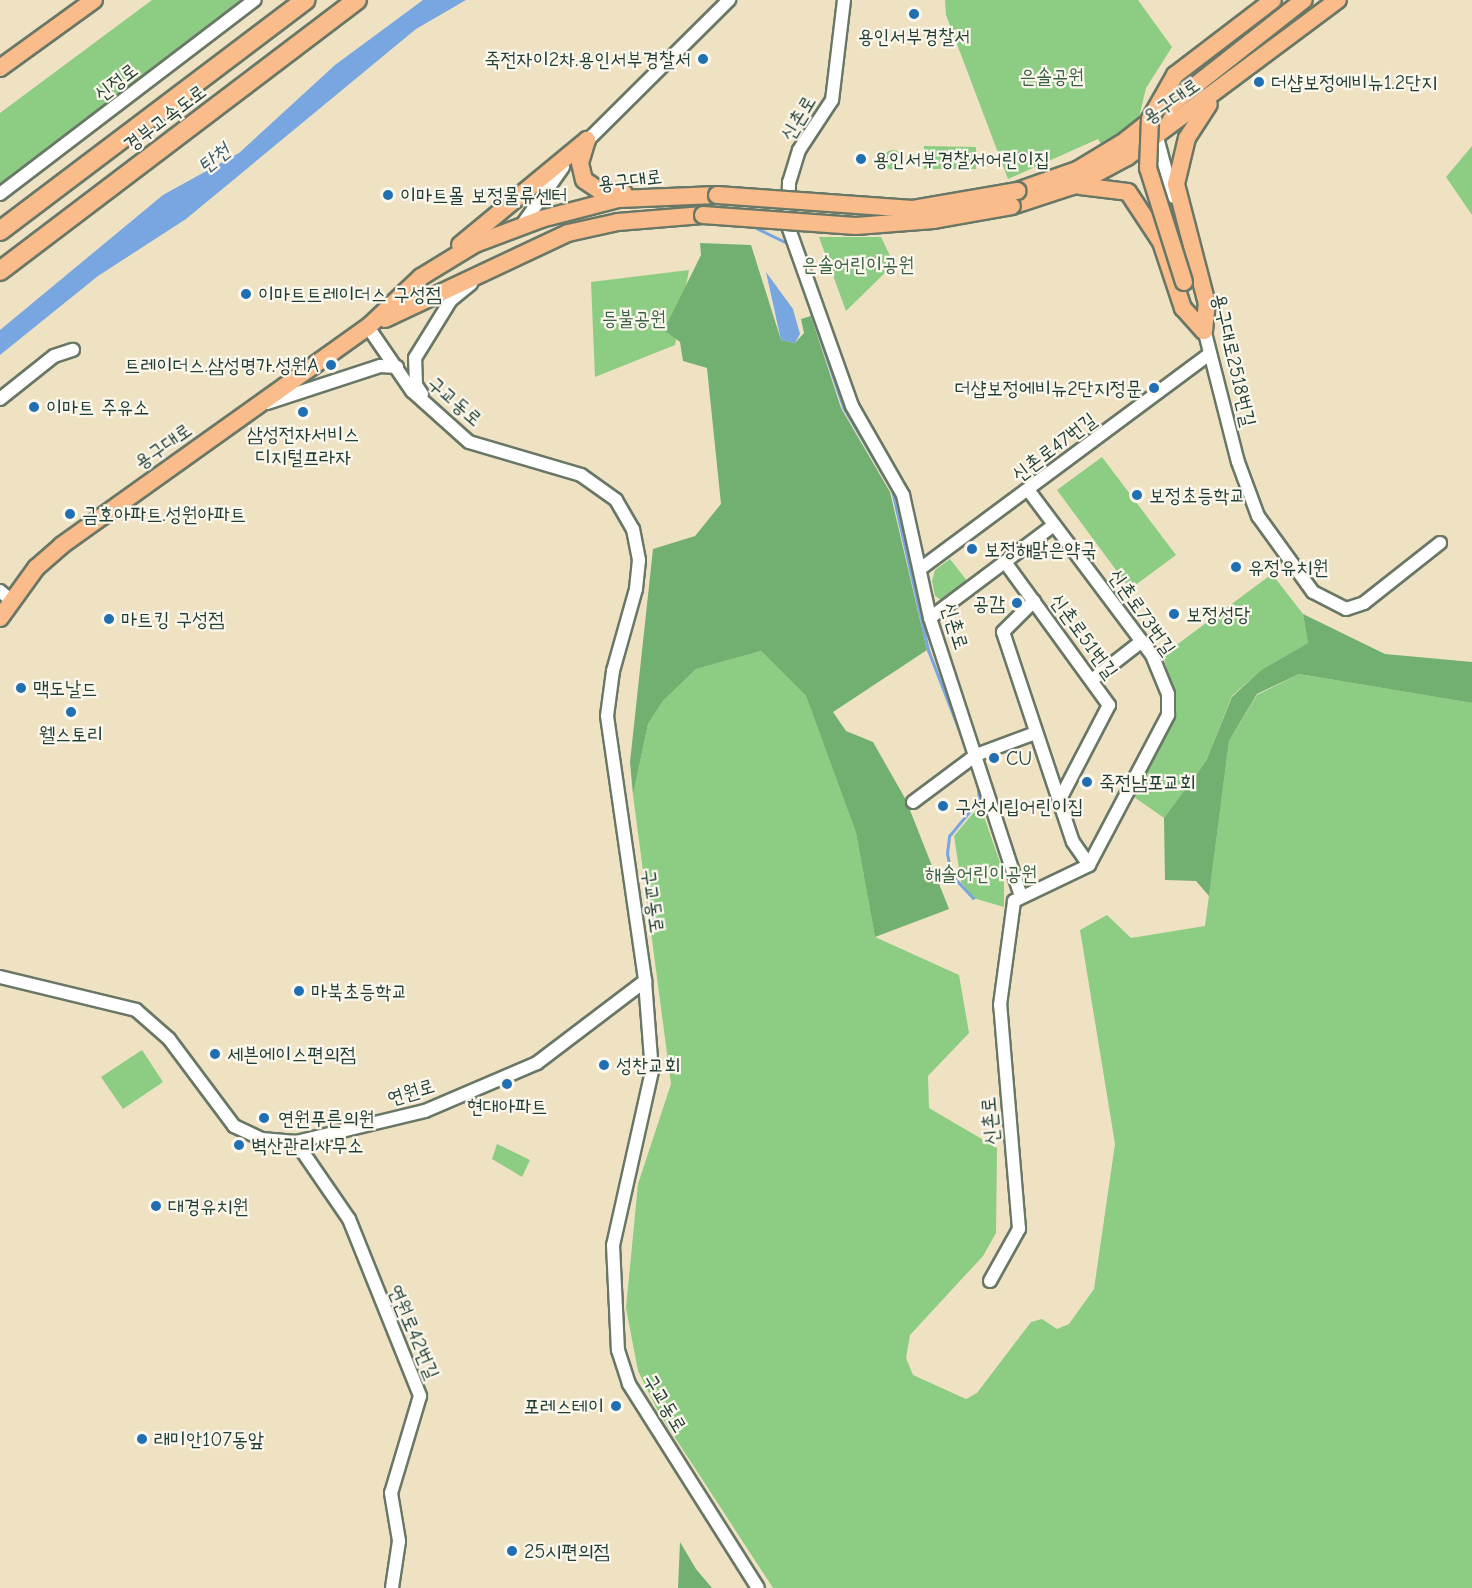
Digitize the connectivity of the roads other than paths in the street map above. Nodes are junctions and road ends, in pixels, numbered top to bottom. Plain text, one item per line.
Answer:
1 (94, 0) edge
2 (255, 0) edge
3 (305, 0) edge
4 (357, 0) edge
5 (729, 0) edge
6 (844, 0) edge
7 (1273, 0) edge
8 (1304, 0) edge
9 (1338, 0) edge
10 (1236, 56) junction
11 (0, 68) edge
12 (1214, 96) junction
13 (1193, 112) junction
14 (1152, 120) junction
15 (1156, 137) junction
16 (587, 140) junction
17 (1104, 154) junction
18 (1066, 189) junction
19 (0, 194) edge
20 (655, 195) junction
21 (1014, 199) junction
22 (522, 225) junction
23 (0, 231) edge
24 (495, 264) junction
25 (0, 271) edge
26 (421, 277) junction
27 (421, 301) junction
28 (368, 327) junction
29 (1204, 331) junction
30 (73, 350) dead end
31 (1210, 354) junction
32 (397, 367) junction
33 (0, 399) edge
34 (254, 407) junction
35 (436, 415) junction
36 (1028, 490) junction
37 (1054, 525) junction
38 (1440, 543) dead end
39 (1005, 561) junction
40 (920, 569) junction
41 (6, 596) edge
42 (1034, 601) junction
43 (0, 618) edge
44 (930, 618) junction
45 (1142, 640) junction
46 (1092, 680) junction
47 (1035, 734) junction
48 (976, 755) junction
49 (1059, 801) junction
50 (913, 802) dead end
51 (1089, 865) junction
52 (1020, 894) junction
53 (0, 977) edge
54 (645, 981) junction
55 (296, 1142) junction
56 (990, 1281) dead end
57 (392, 1588) edge
58 (759, 1588) edge

1 - 11 main road
2 - 19 street, 신정로
3 - 23 highway, 경부고속도로
4 - 25 highway, 경부고속도로
5 - 16 street
6 - 40 street, 신촌로
7 - 29 main road, bridge
8 - 10 main road, 용구대로
9 - 12 main road, 용구대로
10 - 13 main road
10 - 14 main road, 용구대로
12 - 13 main road, 용구대로
12 - 29 main road
13 - 15 main road, 용구대로
14 - 15 street, 용구대로2518번길
14 - 17 main road, 용구대로
15 - 18 main road, 용구대로
15 - 29 street, 용구대로2518번길
16 - 20 main road
16 - 22 street
16 - 26 main road
17 - 18 main road
17 - 21 main road, 용구대로
18 - 21 main road, 용구대로
18 - 29 main road
20 - 21 main road, 용구대로, bridge
20 - 22 main road, 용구대로
21 - 24 main road, 용구대로, bridge
22 - 26 main road, 용구대로
22 - 27 main road
22 - 28 main road
24 - 27 main road, 용구대로
24 - 35 street
26 - 28 main road, 용구대로
27 - 28 main road, 용구대로
28 - 32 street, 구교동로
28 - 34 main road, 용구대로
29 - 31 street, 용구대로2518번길
30 - 33 street
31 - 36 street, 신촌로47번길
31 - 38 street, 용구대로2518번길
32 - 34 street
32 - 35 street, 구교동로
34 - 41 main road, 용구대로
35 - 54 street, 구교동로
36 - 37 street, 신촌로73번길
36 - 40 street, 신촌로47번길
37 - 39 street
37 - 45 street, 신촌로73번길
39 - 42 street, 신촌로51번길
39 - 44 street
40 - 44 street, 신촌로
41 - 43 main road, 용구대로
42 - 46 street, 신촌로51번길
42 - 47 street
44 - 48 street, 신촌로
45 - 46 street
45 - 51 street, 신촌로73번길
46 - 49 street, 신촌로51번길
47 - 48 street
47 - 49 street
48 - 50 street
48 - 52 street, 신촌로
49 - 51 street
51 - 52 street
52 - 56 street, 신촌로
53 - 55 street, 연원로
54 - 55 street, 연원로
54 - 58 street, 구교동로
55 - 57 street, 연원로42번길

